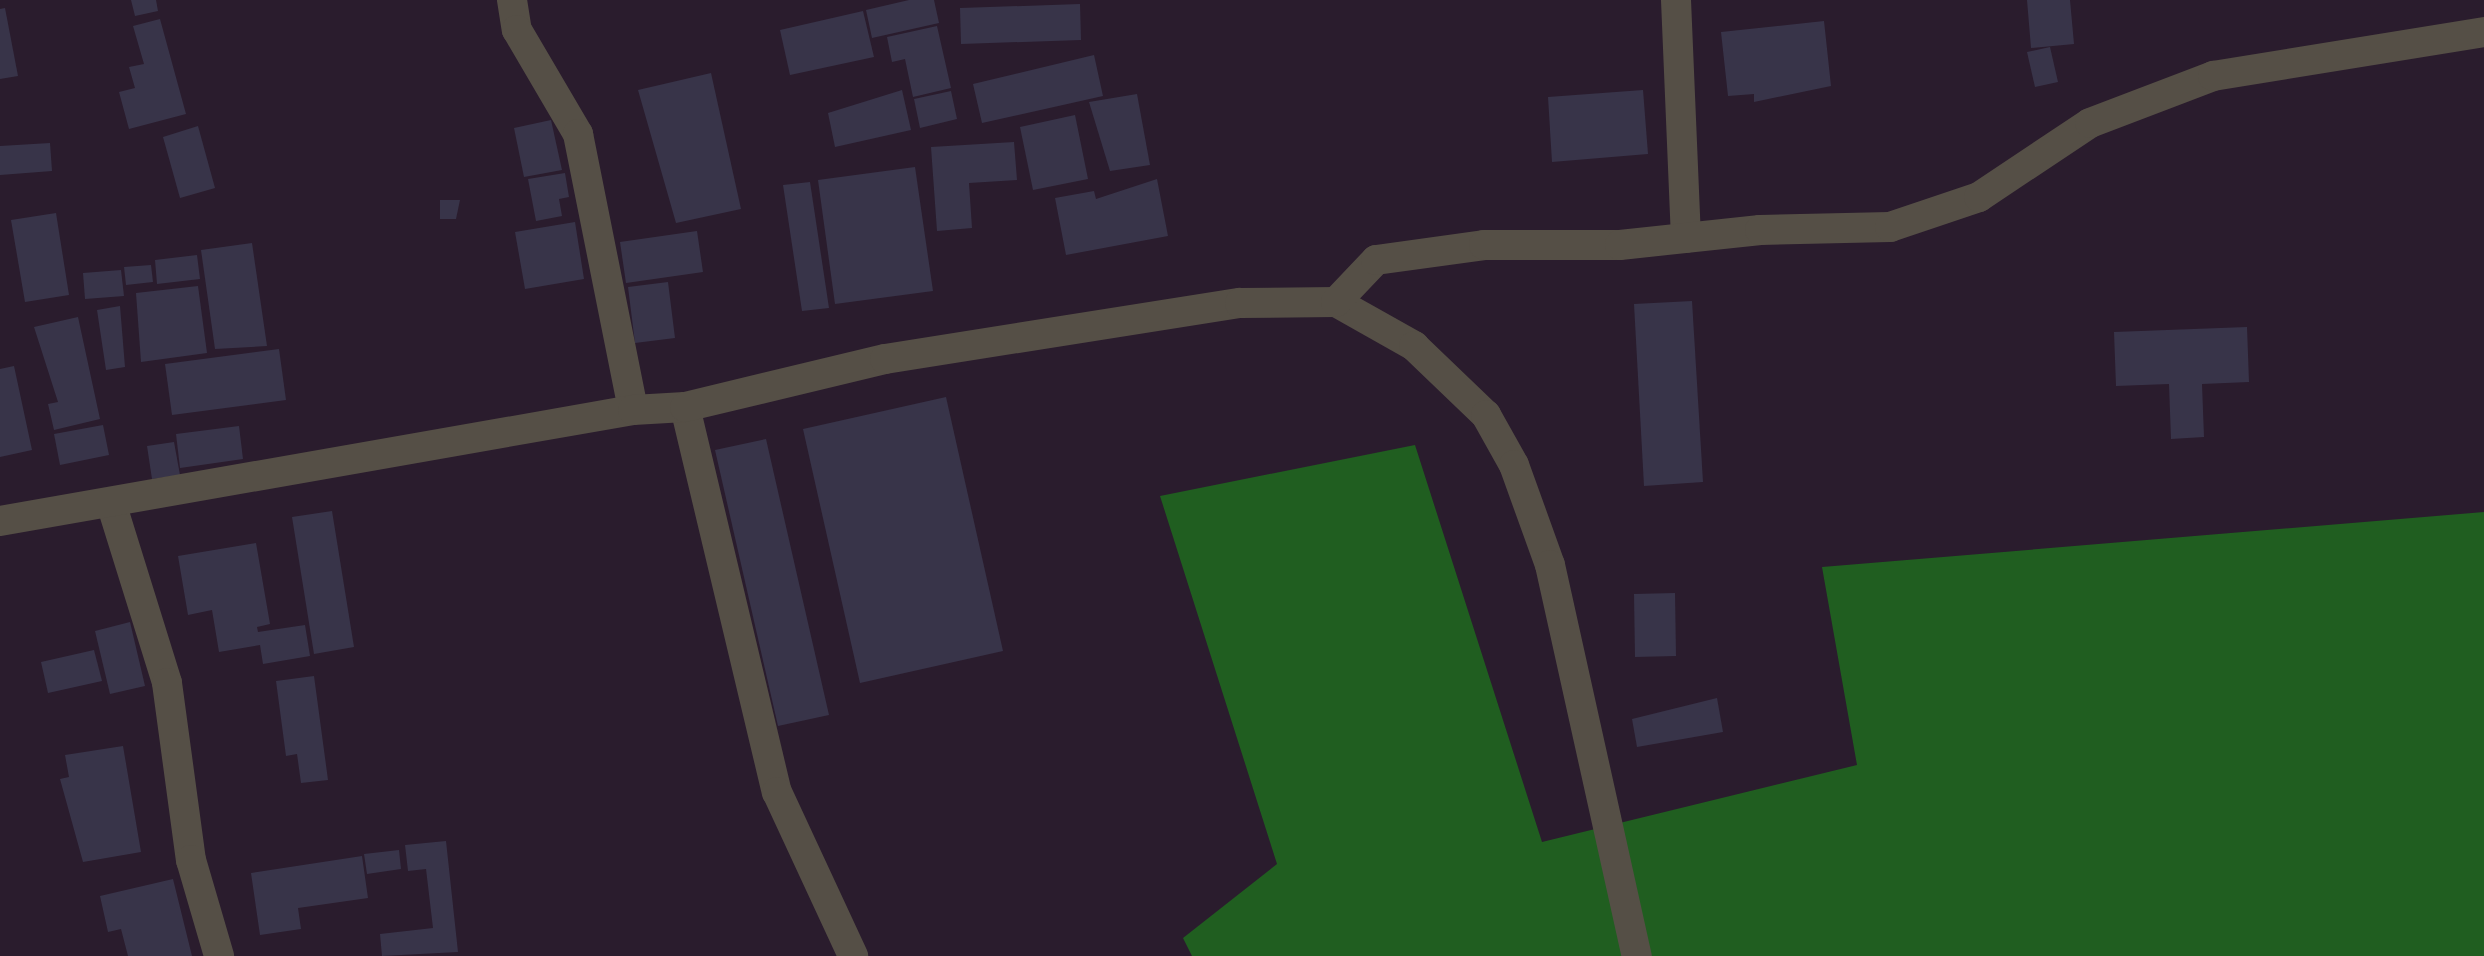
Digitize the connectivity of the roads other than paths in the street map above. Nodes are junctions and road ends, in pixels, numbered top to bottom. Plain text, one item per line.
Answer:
1 (512, 0) edge
2 (1676, 0) edge
3 (2484, 32) edge
4 (1686, 238) junction
5 (1336, 302) junction
6 (686, 408) junction
7 (633, 410) junction
8 (112, 506) junction
9 (0, 521) edge
10 (219, 956) edge
11 (853, 956) edge
12 (1637, 956) edge

1 - 7 street
2 - 4 street
3 - 4 street
4 - 5 street
5 - 6 street
5 - 12 street
6 - 7 street
6 - 11 street
7 - 8 street
8 - 9 street
8 - 10 street

